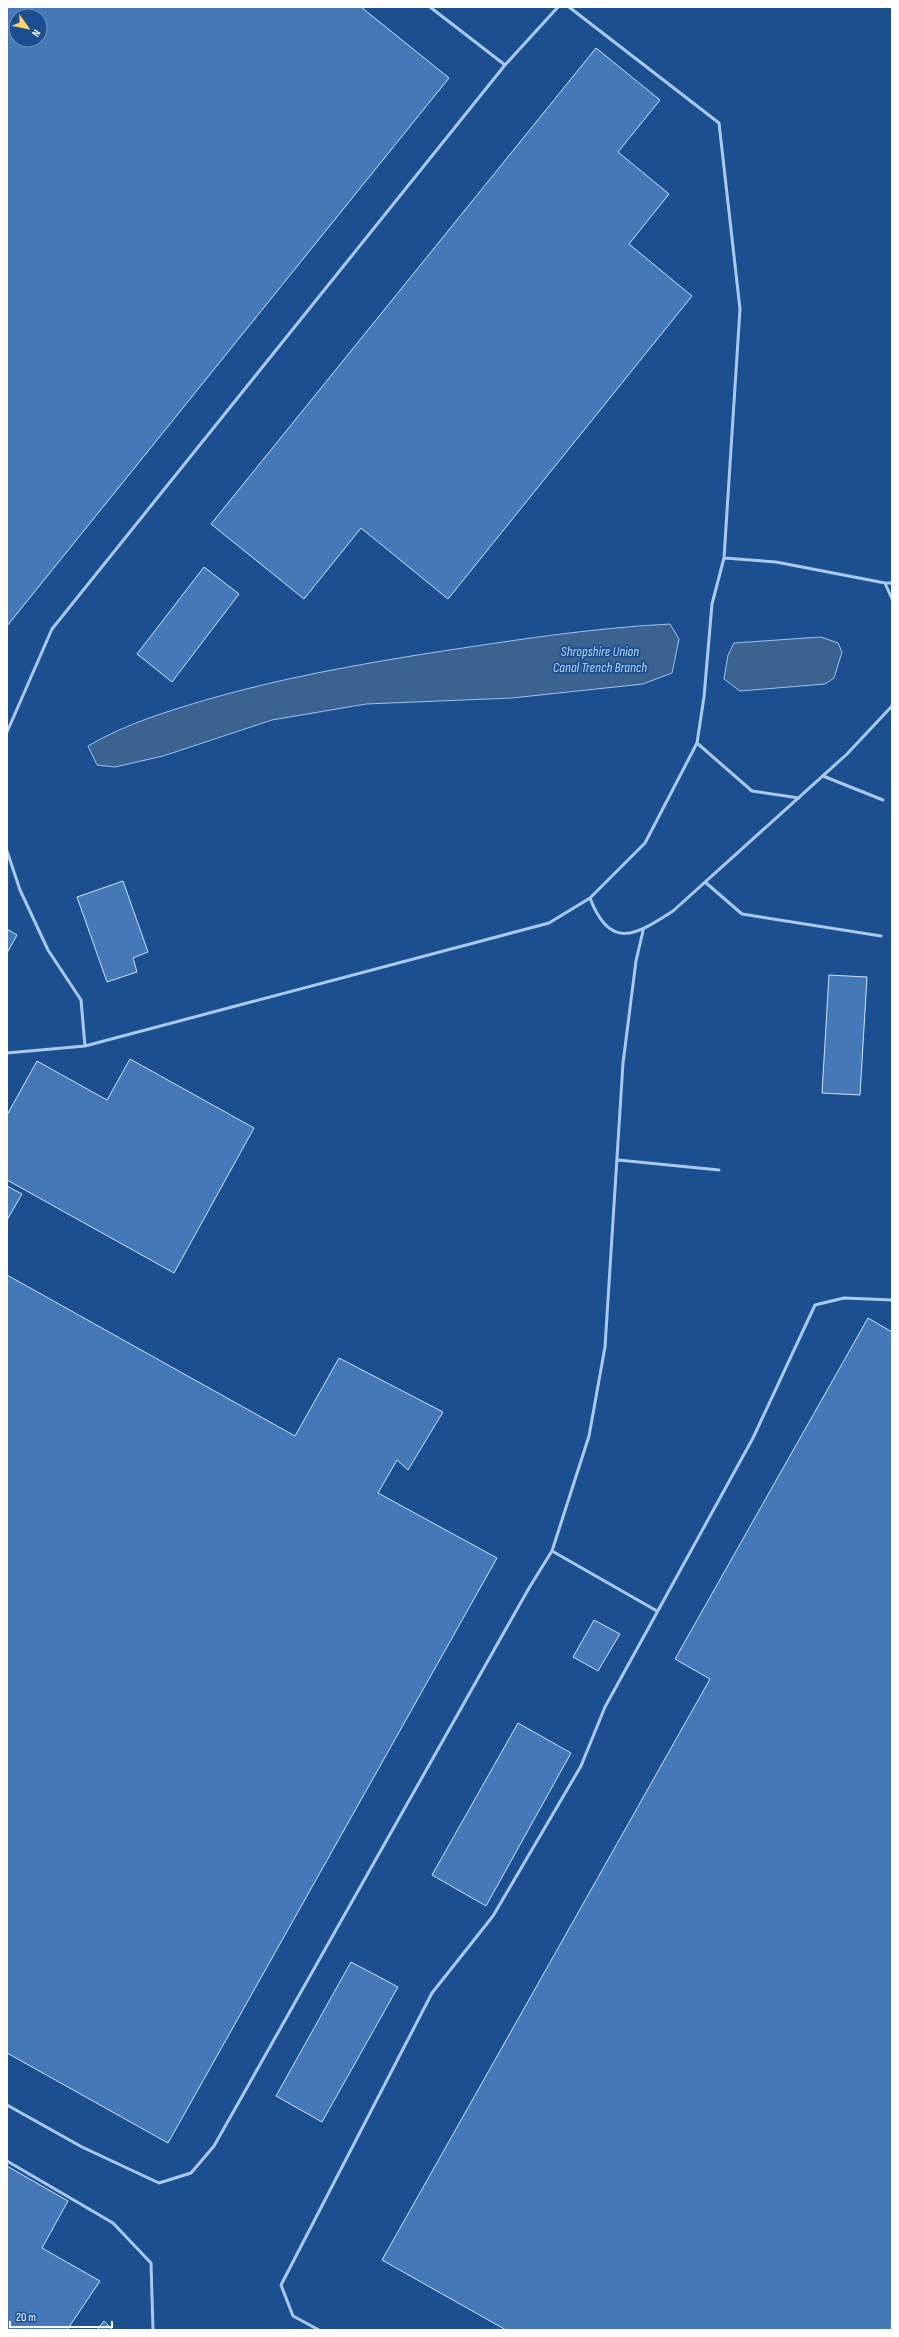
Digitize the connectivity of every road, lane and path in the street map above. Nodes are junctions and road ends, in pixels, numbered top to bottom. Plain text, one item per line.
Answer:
1 (430, 7) edge
2 (558, 7) edge
3 (569, 7) edge
4 (505, 65) junction
5 (724, 558) junction
6 (885, 583) junction
7 (892, 583) edge
8 (892, 599) edge
9 (892, 706) edge
10 (7, 732) edge
11 (697, 743) junction
12 (823, 776) junction
13 (799, 798) junction
14 (883, 800) dead end
15 (7, 851) edge
16 (705, 882) junction
17 (590, 898) junction
18 (643, 930) junction
19 (881, 936) dead end
20 (85, 1046) junction
21 (7, 1054) edge
22 (618, 1160) junction
23 (719, 1170) dead end
24 (892, 1300) edge
25 (552, 1551) junction
26 (657, 1611) junction
27 (7, 2105) edge
28 (7, 2162) edge
29 (153, 2330) edge
30 (319, 2330) edge

1 - 4 lane
2 - 4 lane
3 - 5 lane
4 - 10 lane
5 - 6 lane
5 - 11 lane
6 - 7 lane
6 - 8 lane
9 - 12 lane
11 - 13 lane
11 - 17 lane
12 - 13 lane
12 - 14 lane
13 - 16 lane
15 - 20 lane
16 - 18 lane
16 - 19 lane
17 - 18 lane
17 - 20 lane
18 - 22 lane
20 - 21 lane
22 - 23 lane
22 - 25 lane
24 - 26 lane
25 - 26 lane
25 - 27 lane
26 - 30 lane
28 - 29 lane

